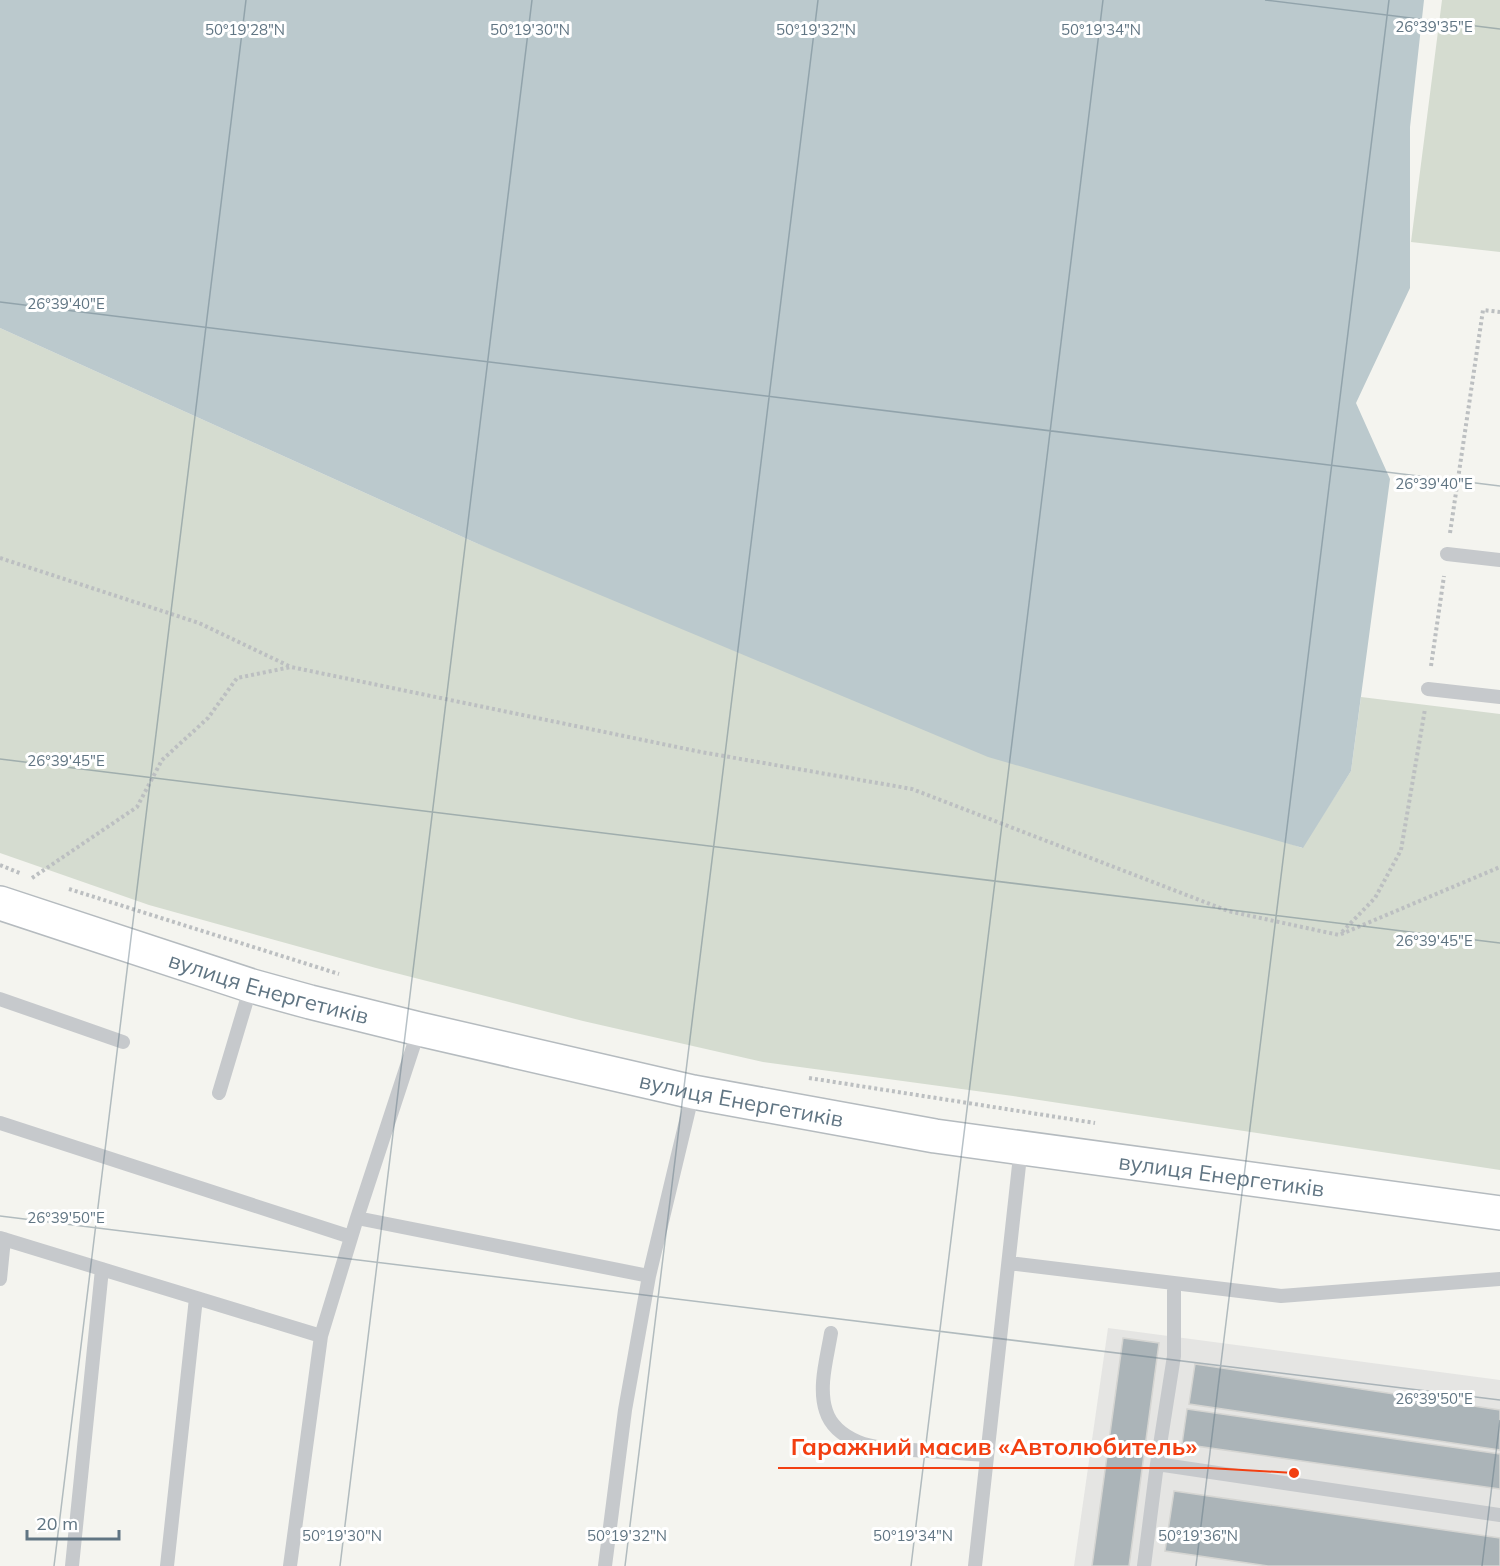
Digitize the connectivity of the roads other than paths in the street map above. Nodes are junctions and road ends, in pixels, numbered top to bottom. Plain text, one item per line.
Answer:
1 (1447, 554) road end
2 (1500, 560) edge
3 (1428, 689) road end
4 (1500, 697) edge
5 (0, 903) edge
6 (252, 986) junction
7 (0, 999) edge
8 (420, 1029) junction
9 (123, 1042) dead end
10 (693, 1092) junction
11 (219, 1093) dead end
12 (0, 1123) edge
13 (1021, 1147) junction
14 (1500, 1214) edge
15 (357, 1218) junction
16 (351, 1237) junction
17 (2, 1239) edge
18 (1009, 1263) junction
19 (102, 1269) junction
20 (649, 1276) junction
21 (0, 1280) edge
22 (1500, 1280) edge
23 (1174, 1285) junction
24 (196, 1298) junction
25 (831, 1334) dead end
26 (321, 1336) junction
27 (987, 1455) junction
28 (1157, 1464) junction
29 (1500, 1515) edge
30 (72, 1566) edge
31 (167, 1566) edge
32 (290, 1566) edge
33 (604, 1566) edge
34 (975, 1566) edge
35 (1144, 1566) edge

1 - 2 lane
3 - 4 lane
5 - 6 main road, вулиця Енергетиків
6 - 8 main road, вулиця Енергетиків
6 - 11 lane
7 - 9 lane
8 - 10 main road, вулиця Енергетиків
8 - 15 lane
10 - 13 main road, вулиця Енергетиків
10 - 20 lane
12 - 16 lane
13 - 14 main road, вулиця Енергетиків
13 - 18 lane
15 - 16 lane
15 - 20 lane
16 - 26 lane
17 - 19 lane
17 - 21 lane
18 - 23 lane
18 - 27 lane
19 - 24 lane
19 - 30 lane
20 - 33 lane
22 - 23 lane
23 - 28 lane
24 - 26 lane
24 - 31 lane
25 - 27 lane
26 - 32 lane
27 - 34 lane
28 - 29 lane
28 - 35 lane

